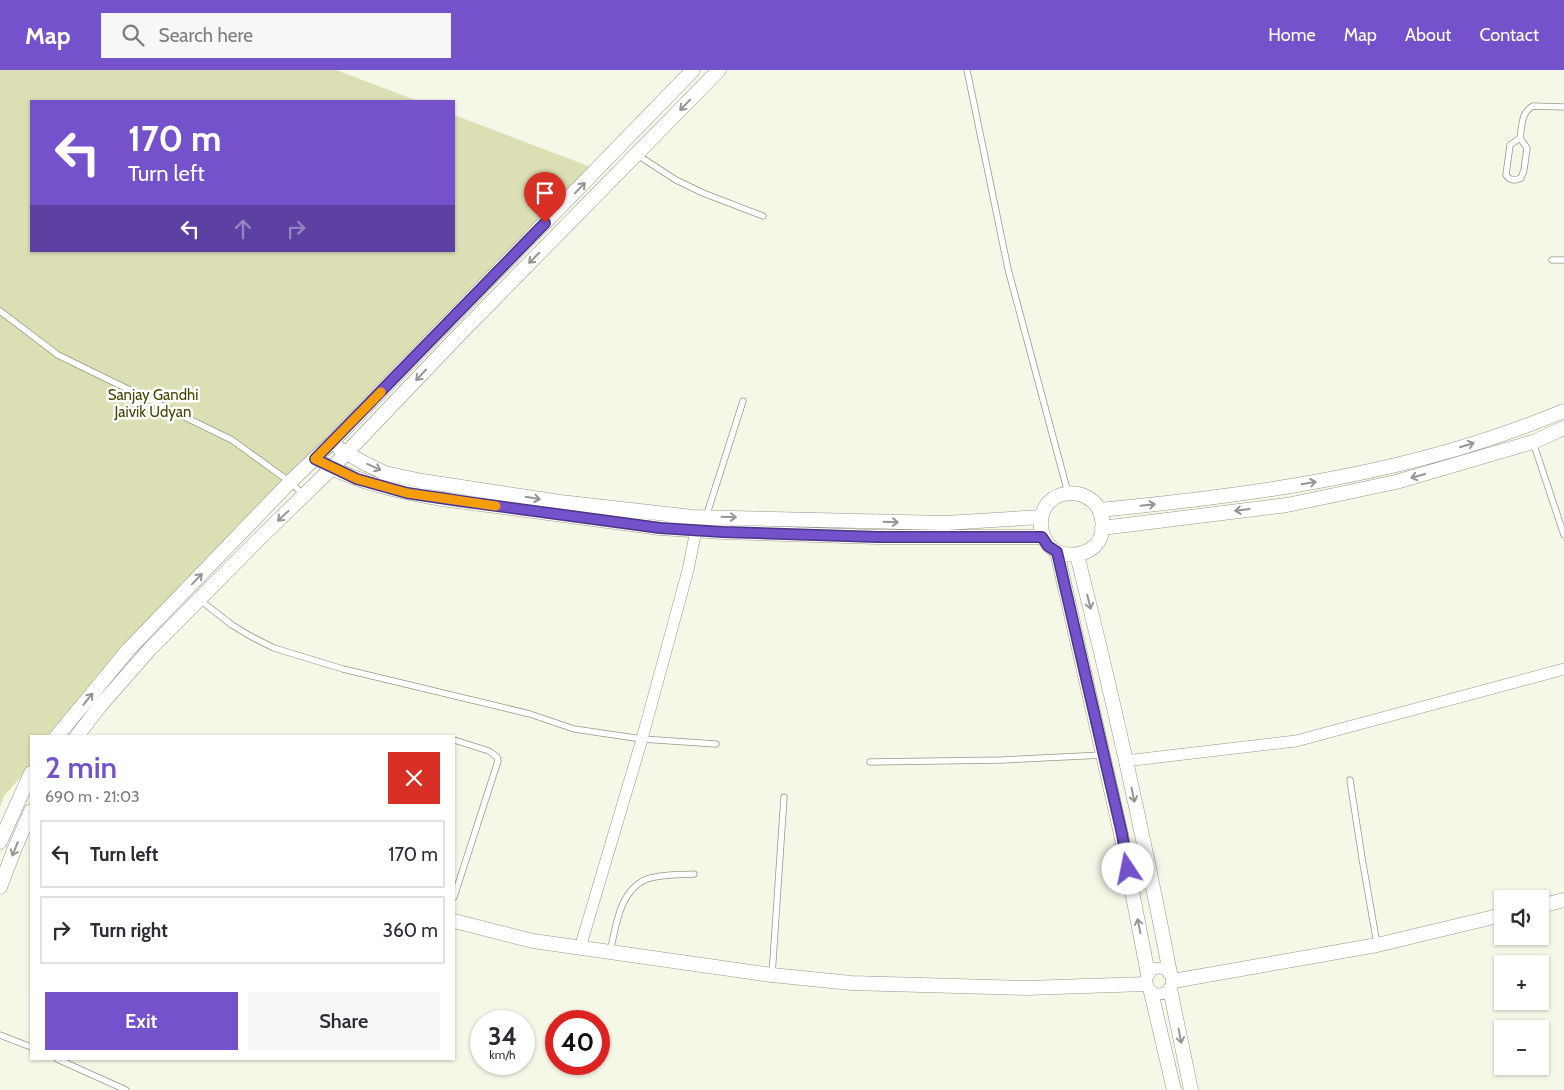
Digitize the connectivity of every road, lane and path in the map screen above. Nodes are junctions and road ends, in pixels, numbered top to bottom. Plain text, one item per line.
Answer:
1 (693, 70) edge
2 (719, 70) edge
3 (967, 70) edge
4 (1564, 107) edge
5 (1520, 138) junction
6 (636, 154) junction
7 (763, 216) dead end
8 (1552, 260) dead end
9 (1564, 260) edge
10 (0, 311) edge
11 (743, 401) dead end
12 (1564, 411) edge
13 (1564, 428) edge
14 (1533, 442) junction
15 (331, 444) junction
16 (347, 453) junction
17 (315, 459) junction
18 (332, 468) junction
19 (290, 482) junction
20 (1068, 493) junction
21 (305, 496) junction
22 (1099, 510) junction
23 (706, 517) junction
24 (1040, 517) junction
25 (1102, 528) junction
26 (696, 530) junction
27 (1564, 535) edge
28 (1042, 537) junction
29 (1057, 552) junction
30 (1078, 555) junction
31 (200, 600) junction
32 (1564, 669) edge
33 (71, 720) junction
34 (58, 735) edge
35 (80, 735) edge
36 (642, 739) junction
37 (455, 740) edge
38 (716, 744) dead end
39 (1103, 755) junction
40 (1125, 761) junction
41 (870, 762) dead end
42 (30, 775) edge
43 (1350, 780) dead end
44 (784, 797) dead end
45 (30, 813) edge
46 (0, 842) edge
47 (694, 874) dead end
48 (0, 887) edge
49 (455, 894) edge
50 (1564, 900) edge
51 (1549, 904) edge
52 (1494, 917) edge
53 (455, 921) edge
54 (1377, 945) junction
55 (580, 948) junction
56 (610, 952) junction
57 (772, 975) junction
58 (1171, 981) junction
59 (1148, 983) junction
60 (0, 1035) edge
61 (30, 1048) edge
62 (59, 1060) edge
63 (126, 1090) edge
64 (1174, 1090) edge
65 (1191, 1090) edge

15 -> 1 street
2 -> 6 street
3 - 20 lane
4 - 5 lane
5 - 5 lane
6 - 7 lane
6 -> 16 street
8 - 9 lane
10 - 19 lane
11 - 23 lane
22 -> 12 street
13 - 14 street
14 -> 25 street
14 - 27 lane
15 - 16 street
15 - 17 street
16 - 18 street
16 -> 23 street
17 - 18 street
17 - 19 street
18 - 21 street
18 - 26 street
19 - 21 lane
33 -> 19 street
20 - 22 street
20 - 24 street
21 -> 31 street
22 - 25 street
23 -> 24 street
24 - 28 street
25 - 30 street
26 - 28 street
26 - 36 street
28 - 29 street
29 - 30 street
29 - 39 street
30 -> 40 street
31 - 35 street
31 - 36 lane
32 - 40 street
33 - 34 street
33 - 35 street
36 - 38 lane
36 - 55 street
37 - 49 lane
39 - 41 lane
59 -> 39 street
40 -> 58 street
42 - 46 street
43 - 54 lane
44 - 57 lane
45 -> 48 street
47 - 56 lane
50 - 51 street
52 - 54 street
53 - 55 street
54 - 58 street
55 - 56 street
56 - 57 street
57 - 59 street
58 - 59 street
58 - 59 street
58 -> 65 street
59 - 64 street
60 - 61 lane
62 - 63 lane

